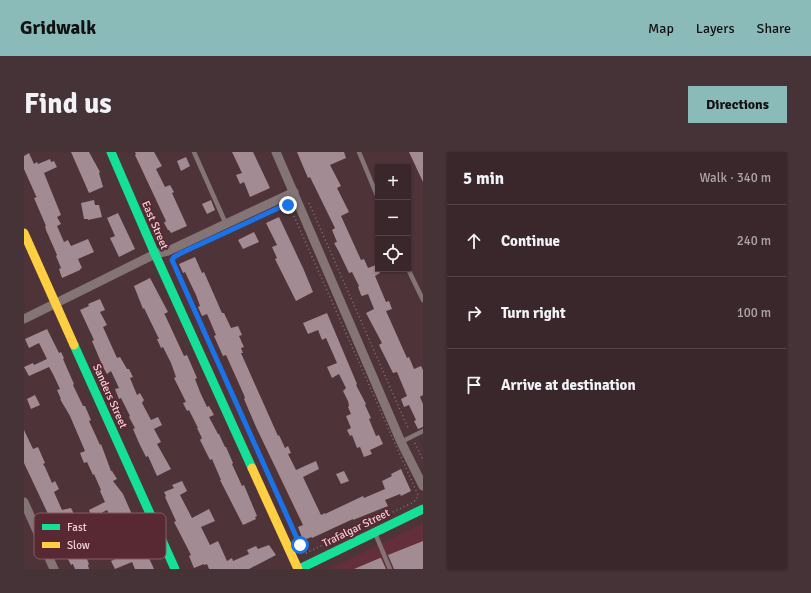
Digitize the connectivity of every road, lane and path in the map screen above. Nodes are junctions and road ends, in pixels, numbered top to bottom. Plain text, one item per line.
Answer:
1 (111, 152) edge
2 (194, 152) edge
3 (276, 152) edge
4 (358, 152) edge
5 (375, 191) edge
6 (294, 192) junction
7 (307, 199) dead end
8 (226, 224) junction
9 (24, 233) edge
10 (154, 254) junction
11 (172, 260) joint
12 (409, 272) edge
13 (423, 300) edge
14 (56, 304) junction
15 (24, 319) edge
16 (423, 431) edge
17 (412, 436) junction
18 (400, 442) junction
19 (423, 460) edge
20 (423, 486) edge
21 (24, 502) edge
22 (423, 509) edge
23 (150, 513) edge
24 (34, 524) edge
25 (375, 533) junction
26 (166, 549) edge
27 (50, 559) edge
28 (54, 569) edge
29 (175, 569) edge
30 (299, 569) edge
31 (390, 569) edge

1 - 10 street, East Street
2 - 8 lane
3 - 6 street
4 - 5 lane
6 - 8 street
6 - 18 street
7 - 17 path
8 - 10 street
9 - 14 street, Sanders Street
10 - 14 street
10 - 30 street, East Street
11 - 11 path
12 - 13 lane
14 - 15 street
14 - 23 street, Sanders Street
16 - 17 lane
17 - 18 lane
17 - 19 path
18 - 20 street
21 - 24 street
22 - 25 street, Trafalgar Street
25 - 30 street, Trafalgar Street
25 - 31 lane
26 - 29 street, Sanders Street
27 - 28 street

